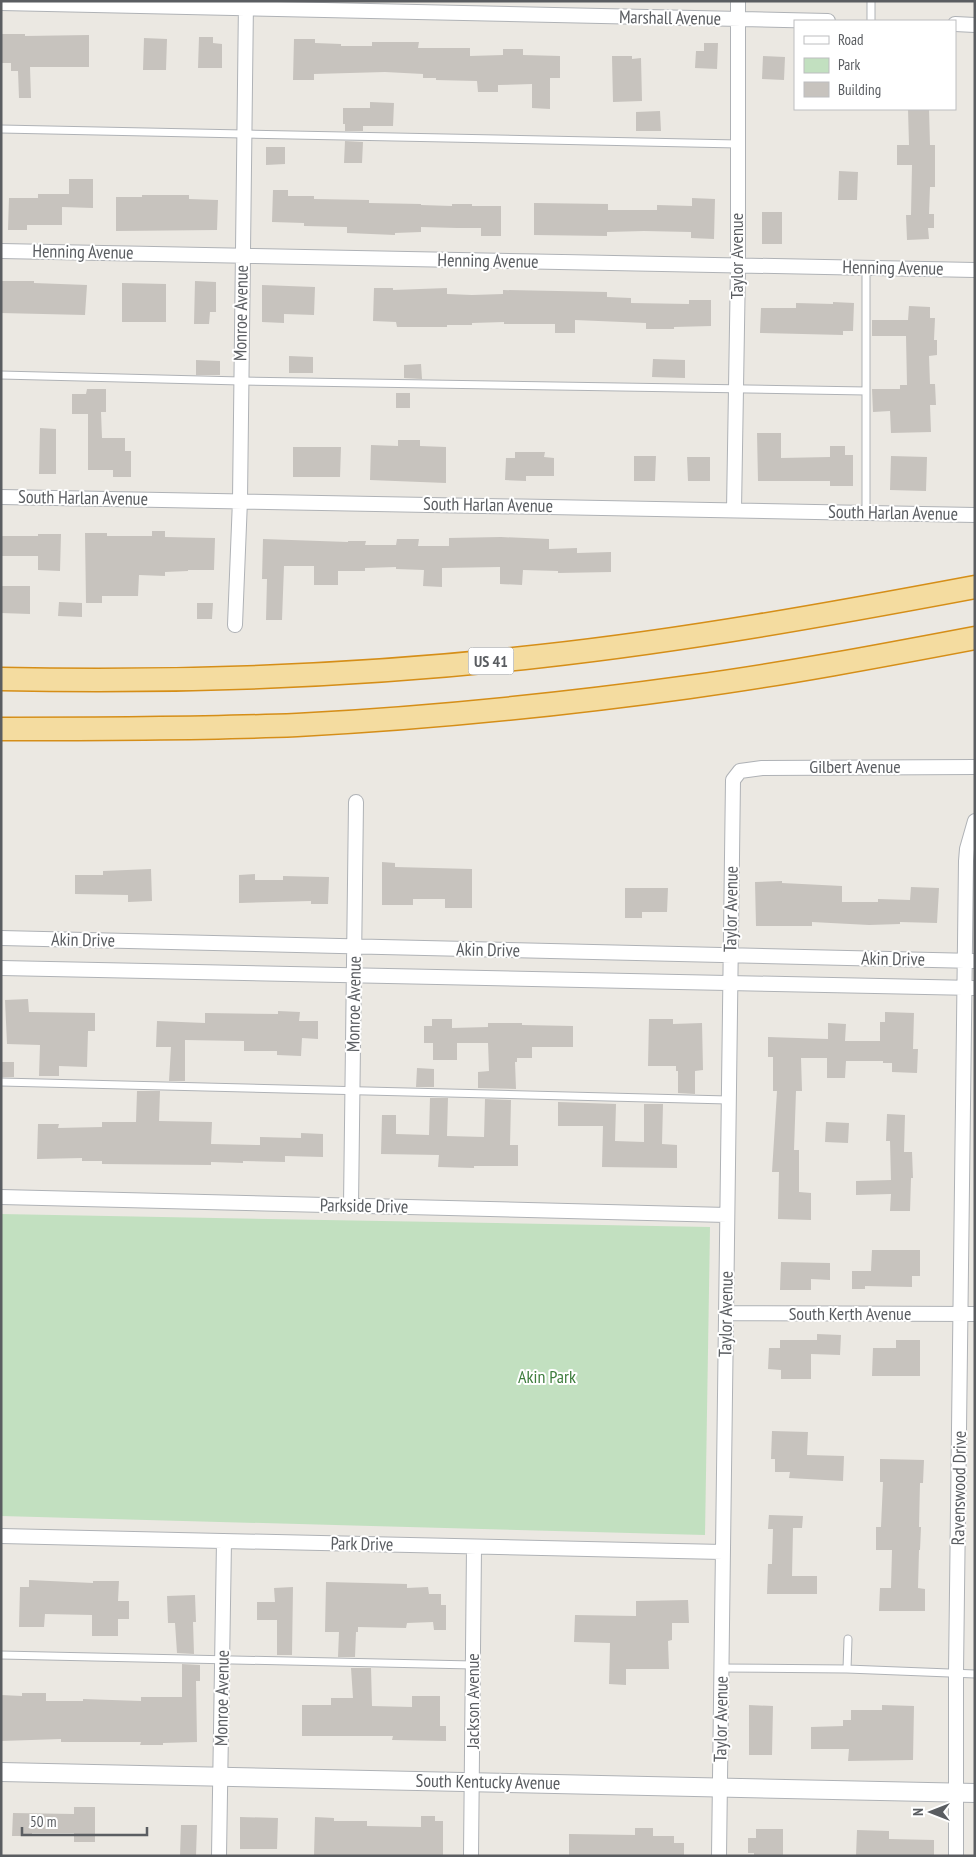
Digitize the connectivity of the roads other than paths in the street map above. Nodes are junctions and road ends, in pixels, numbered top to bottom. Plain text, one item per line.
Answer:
1 (738, 1) edge
2 (872, 1) edge
3 (1, 3) edge
4 (246, 5) edge
5 (738, 20) junction
6 (872, 20) edge
7 (794, 21) edge
8 (956, 24) edge
9 (975, 25) edge
10 (1, 129) edge
11 (244, 135) junction
12 (738, 144) junction
13 (1, 251) edge
14 (242, 256) junction
15 (738, 266) junction
16 (866, 268) junction
17 (975, 270) edge
18 (1, 375) edge
19 (241, 381) junction
20 (736, 389) junction
21 (866, 391) junction
22 (1, 497) edge
23 (240, 500) junction
24 (734, 510) junction
25 (866, 512) junction
26 (975, 515) edge
27 (975, 588) edge
28 (235, 624) dead end
29 (975, 638) edge
30 (1, 679) edge
31 (1, 728) edge
32 (975, 767) edge
33 (737, 773) joint
34 (356, 802) dead end
35 (974, 825) edge
36 (1, 938) edge
37 (354, 946) junction
38 (730, 955) junction
39 (970, 961) edge
40 (1, 968) edge
41 (354, 976) junction
42 (730, 983) junction
43 (970, 988) edge
44 (1, 1082) edge
45 (352, 1091) junction
46 (728, 1100) junction
47 (1, 1197) edge
48 (351, 1206) junction
49 (727, 1215) junction
50 (726, 1313) junction
51 (968, 1314) edge
52 (1, 1536) edge
53 (224, 1541) junction
54 (474, 1547) junction
55 (722, 1552) junction
56 (848, 1639) dead end
57 (1, 1655) edge
58 (222, 1659) junction
59 (473, 1665) junction
60 (721, 1668) junction
61 (846, 1669) junction
62 (956, 1673) junction
63 (975, 1674) edge
64 (1, 1772) edge
65 (221, 1776) junction
66 (472, 1782) junction
67 (720, 1787) junction
68 (957, 1792) junction
69 (975, 1793) edge
70 (219, 1856) edge
71 (471, 1856) edge
72 (719, 1856) edge
73 (956, 1856) edge

1 - 5 street, Taylor Avenue
2 - 6 lane
3 - 4 street, Marshall Avenue
4 - 5 street, Marshall Avenue
4 - 11 street, Monroe Avenue
5 - 7 street, Marshall Avenue
5 - 12 street, Taylor Avenue
8 - 9 street
10 - 11 lane
11 - 12 lane
11 - 14 street, Monroe Avenue
12 - 15 street, Taylor Avenue
13 - 14 street, Henning Avenue
14 - 15 street, Henning Avenue
14 - 19 street, Monroe Avenue
15 - 16 street, Henning Avenue
15 - 20 street, Taylor Avenue
16 - 17 street, Henning Avenue
16 - 21 lane
18 - 19 lane
19 - 20 lane
19 - 23 street, Monroe Avenue
20 - 21 lane
20 - 24 street, Taylor Avenue
21 - 25 lane
22 - 23 street, South Harlan Avenue
23 - 24 street, South Harlan Avenue
23 - 28 street, Monroe Avenue
24 - 25 street, South Harlan Avenue
25 - 26 street, South Harlan Avenue
27 - 30 highway, US 41
29 - 31 highway
32 - 33 street, Gilbert Avenue
33 - 38 street, Taylor Avenue
34 - 37 street, Monroe Avenue
35 - 39 street, Ravenswood Drive
36 - 37 street, Akin Drive
37 - 38 street, Akin Drive
37 - 41 street, Monroe Avenue
38 - 39 street, Akin Drive
38 - 42 street, Taylor Avenue
39 - 43 street, Ravenswood Drive
40 - 41 street, Akin Drive
41 - 42 street, Akin Drive
41 - 45 street, Monroe Avenue
42 - 43 street, Akin Drive
42 - 46 street, Taylor Avenue
43 - 51 street, Ravenswood Drive
44 - 45 lane
45 - 46 lane
45 - 48 street, Monroe Avenue
46 - 49 street, Taylor Avenue
47 - 48 street, Parkside Drive
48 - 49 street, Parkside Drive
49 - 50 street, Taylor Avenue
50 - 51 street, South Kerth Avenue
50 - 55 street, Taylor Avenue
51 - 62 street, Ravenswood Drive
52 - 53 street, Park Drive
53 - 54 street, Park Drive
53 - 58 street, Monroe Avenue
54 - 55 street, Park Drive
54 - 59 street, Jackson Avenue
55 - 60 street, Taylor Avenue
56 - 61 lane
57 - 58 lane
58 - 59 lane
58 - 65 street, Monroe Avenue
59 - 66 street, Jackson Avenue
60 - 61 lane
60 - 67 street, Taylor Avenue
61 - 62 lane
62 - 63 lane
62 - 68 street, Ravenswood Drive
64 - 65 street, South Kentucky Avenue
65 - 66 street, South Kentucky Avenue
65 - 70 street, Monroe Avenue
66 - 67 street, South Kentucky Avenue
66 - 71 street, Jackson Avenue
67 - 68 street, South Kentucky Avenue
67 - 72 street, Taylor Avenue
68 - 69 street, South Kentucky Avenue
68 - 73 street, Ravenswood Drive

